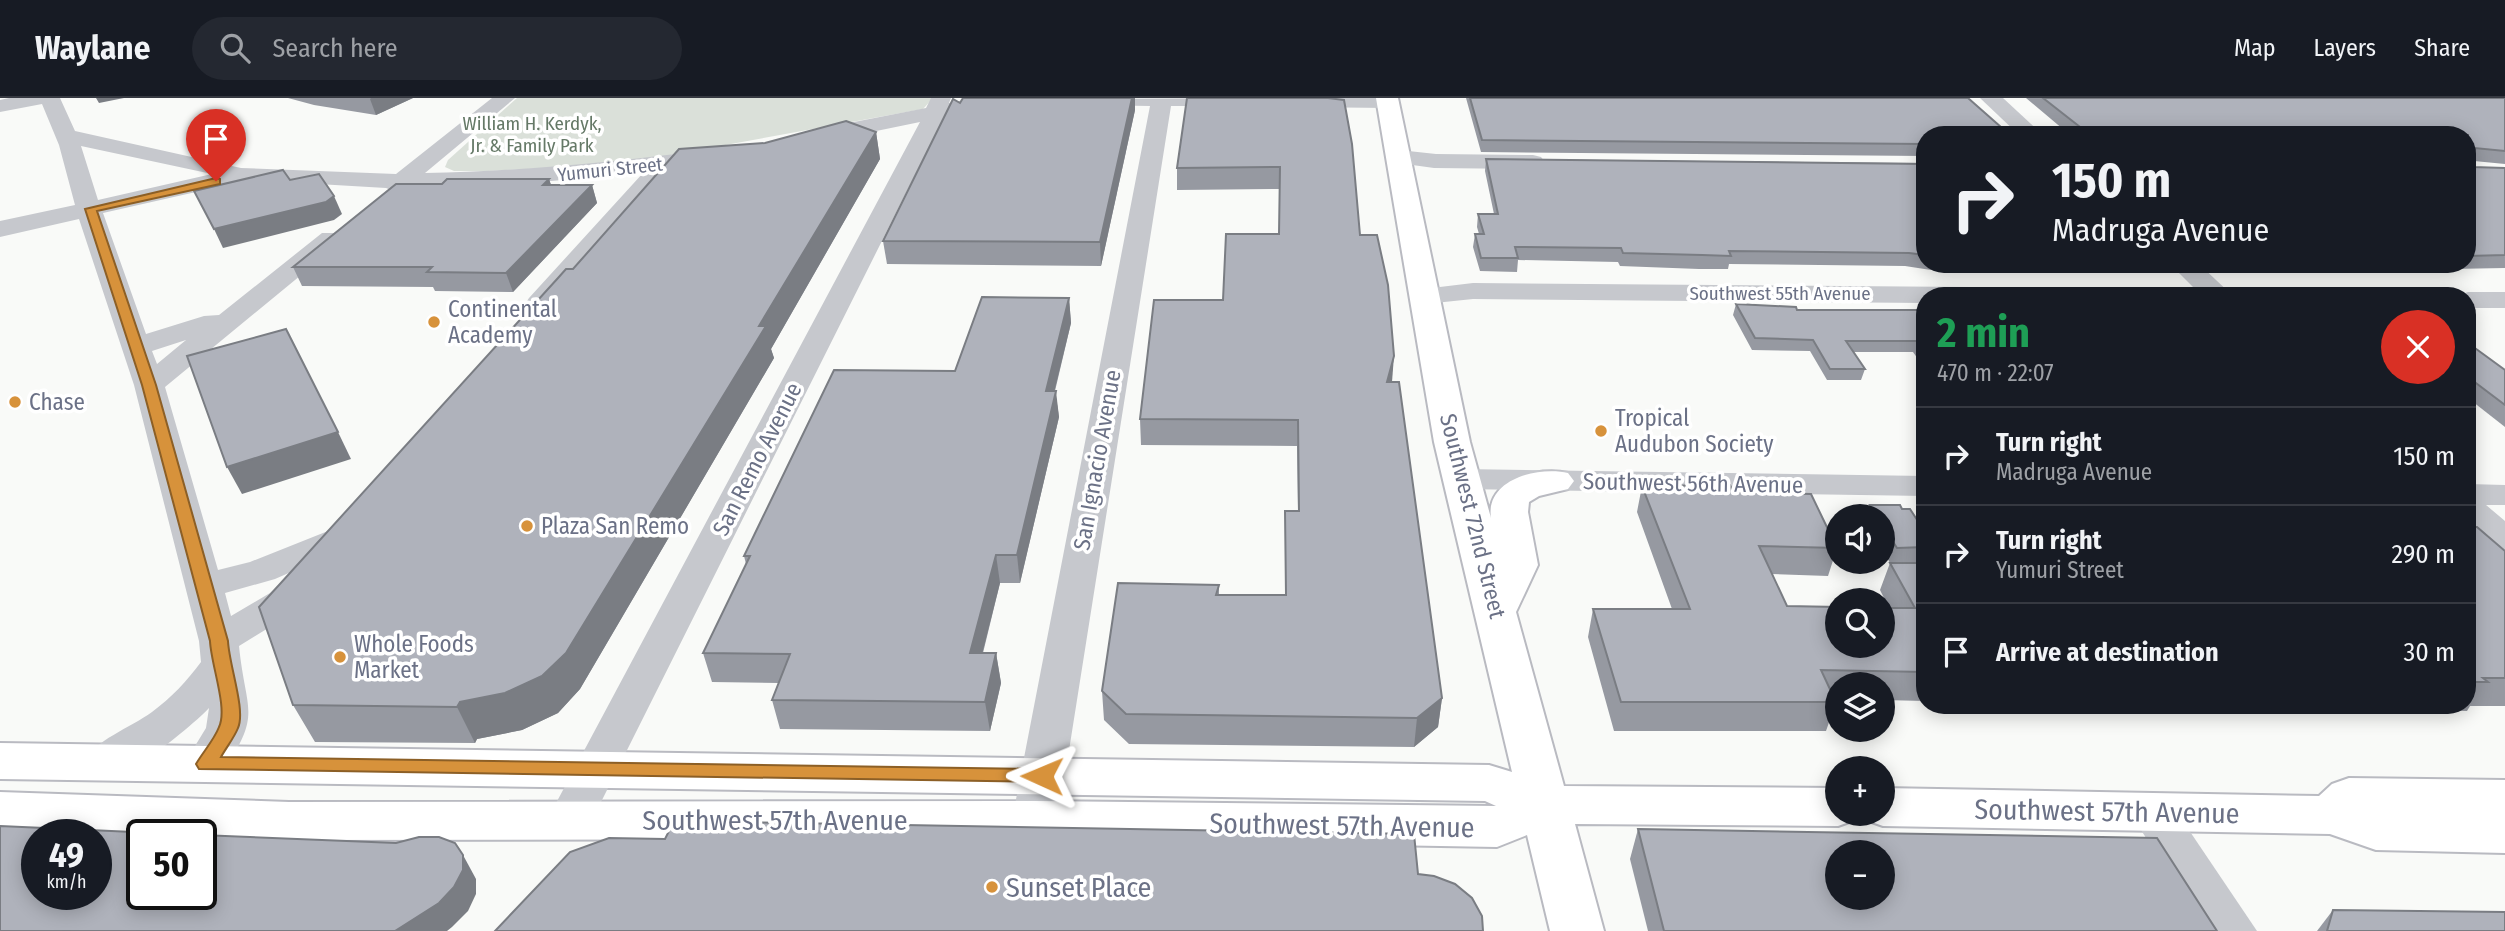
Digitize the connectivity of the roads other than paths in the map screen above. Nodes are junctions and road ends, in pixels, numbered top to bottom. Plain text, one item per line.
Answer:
1 (43, 98) edge
2 (50, 98) edge
3 (505, 98) edge
4 (1990, 98) edge
5 (1018, 99) edge
6 (1059, 99) edge
7 (1162, 99) edge
8 (1387, 100) edge
9 (0, 106) edge
10 (933, 115) edge
11 (2022, 126) edge
12 (66, 135) junction
13 (793, 142) edge
14 (739, 152) edge
15 (1400, 162) junction
16 (1549, 162) edge
17 (664, 163) junction
18 (249, 173) junction
19 (401, 181) junction
20 (374, 203) edge
21 (90, 209) junction
22 (354, 220) edge
23 (0, 229) edge
24 (2193, 273) edge
25 (2209, 287) edge
26 (1424, 289) junction
27 (1916, 295) edge
28 (2476, 299) edge
29 (2505, 300) edge
30 (237, 314) junction
31 (523, 323) edge
32 (136, 347) junction
33 (149, 385) junction
34 (1462, 479) junction
35 (1555, 481) junction
36 (1916, 486) edge
37 (2476, 494) edge
38 (2505, 495) edge
39 (2476, 514) edge
40 (2505, 540) edge
41 (204, 586) junction
42 (1497, 610) junction
43 (220, 653) junction
44 (0, 761) edge
45 (104, 763) junction
46 (206, 764) junction
47 (597, 769) junction
48 (1039, 798) junction
49 (2505, 799) edge
50 (1545, 805) junction
51 (1825, 807) edge
52 (1895, 807) edge
53 (10, 811) edge
54 (2152, 811) junction
55 (2331, 815) junction
56 (237, 819) junction
57 (570, 820) junction
58 (2505, 833) edge
59 (1577, 931) edge
60 (2232, 931) edge

1 - 9 street
2 - 12 street
3 - 19 street
4 - 11 street
5 - 10 street
6 - 7 street
7 - 8 street
7 - 48 street, San Ignacio Avenue
8 - 15 main road, Southwest 72nd Street
10 - 13 street
10 - 47 street, San Remo Avenue
12 - 18 street
12 - 21 street
14 - 17 street, Yumuri Street
15 - 16 street
15 - 26 main road, Southwest 72nd Street
17 - 19 street, Yumuri Street
17 - 31 street
18 - 19 street, Yumuri Street
18 - 21 street, Yumuri Street
19 - 20 street
21 - 23 street, Yumuri Street
21 - 32 street
22 - 30 street
24 - 25 street
26 - 27 street, Southwest 55th Avenue
26 - 34 main road, Southwest 72nd Street
28 - 29 street
30 - 32 street
30 - 33 street
32 - 33 street
33 - 41 street
34 - 35 street, Southwest 56th Avenue
34 - 42 main road, Southwest 72nd Street
35 - 36 street, Southwest 56th Avenue
35 - 42 main road
37 - 38 street
39 - 40 street
41 - 43 street
41 - 43 street
42 - 50 main road, Southwest 72nd Street
43 - 45 street
43 - 46 street
44 - 45 main road, Southwest 57th Avenue
45 - 46 main road, Southwest 57th Avenue
46 - 47 main road, Southwest 57th Avenue
46 - 53 main road
46 - 56 main road
47 - 48 main road, Southwest 57th Avenue
47 - 57 street, San Remo Avenue
48 - 50 main road, Southwest 57th Avenue
48 - 57 main road, Southwest 57th Avenue
49 - 55 main road
50 - 51 main road, Southwest 57th Avenue
50 - 59 main road, Southwest 72nd Street
52 - 54 main road, Southwest 57th Avenue
53 - 56 main road, Southwest 57th Avenue
54 - 55 main road, Southwest 57th Avenue
54 - 60 street
55 - 58 main road, Southwest 57th Avenue
56 - 57 main road, Southwest 57th Avenue

